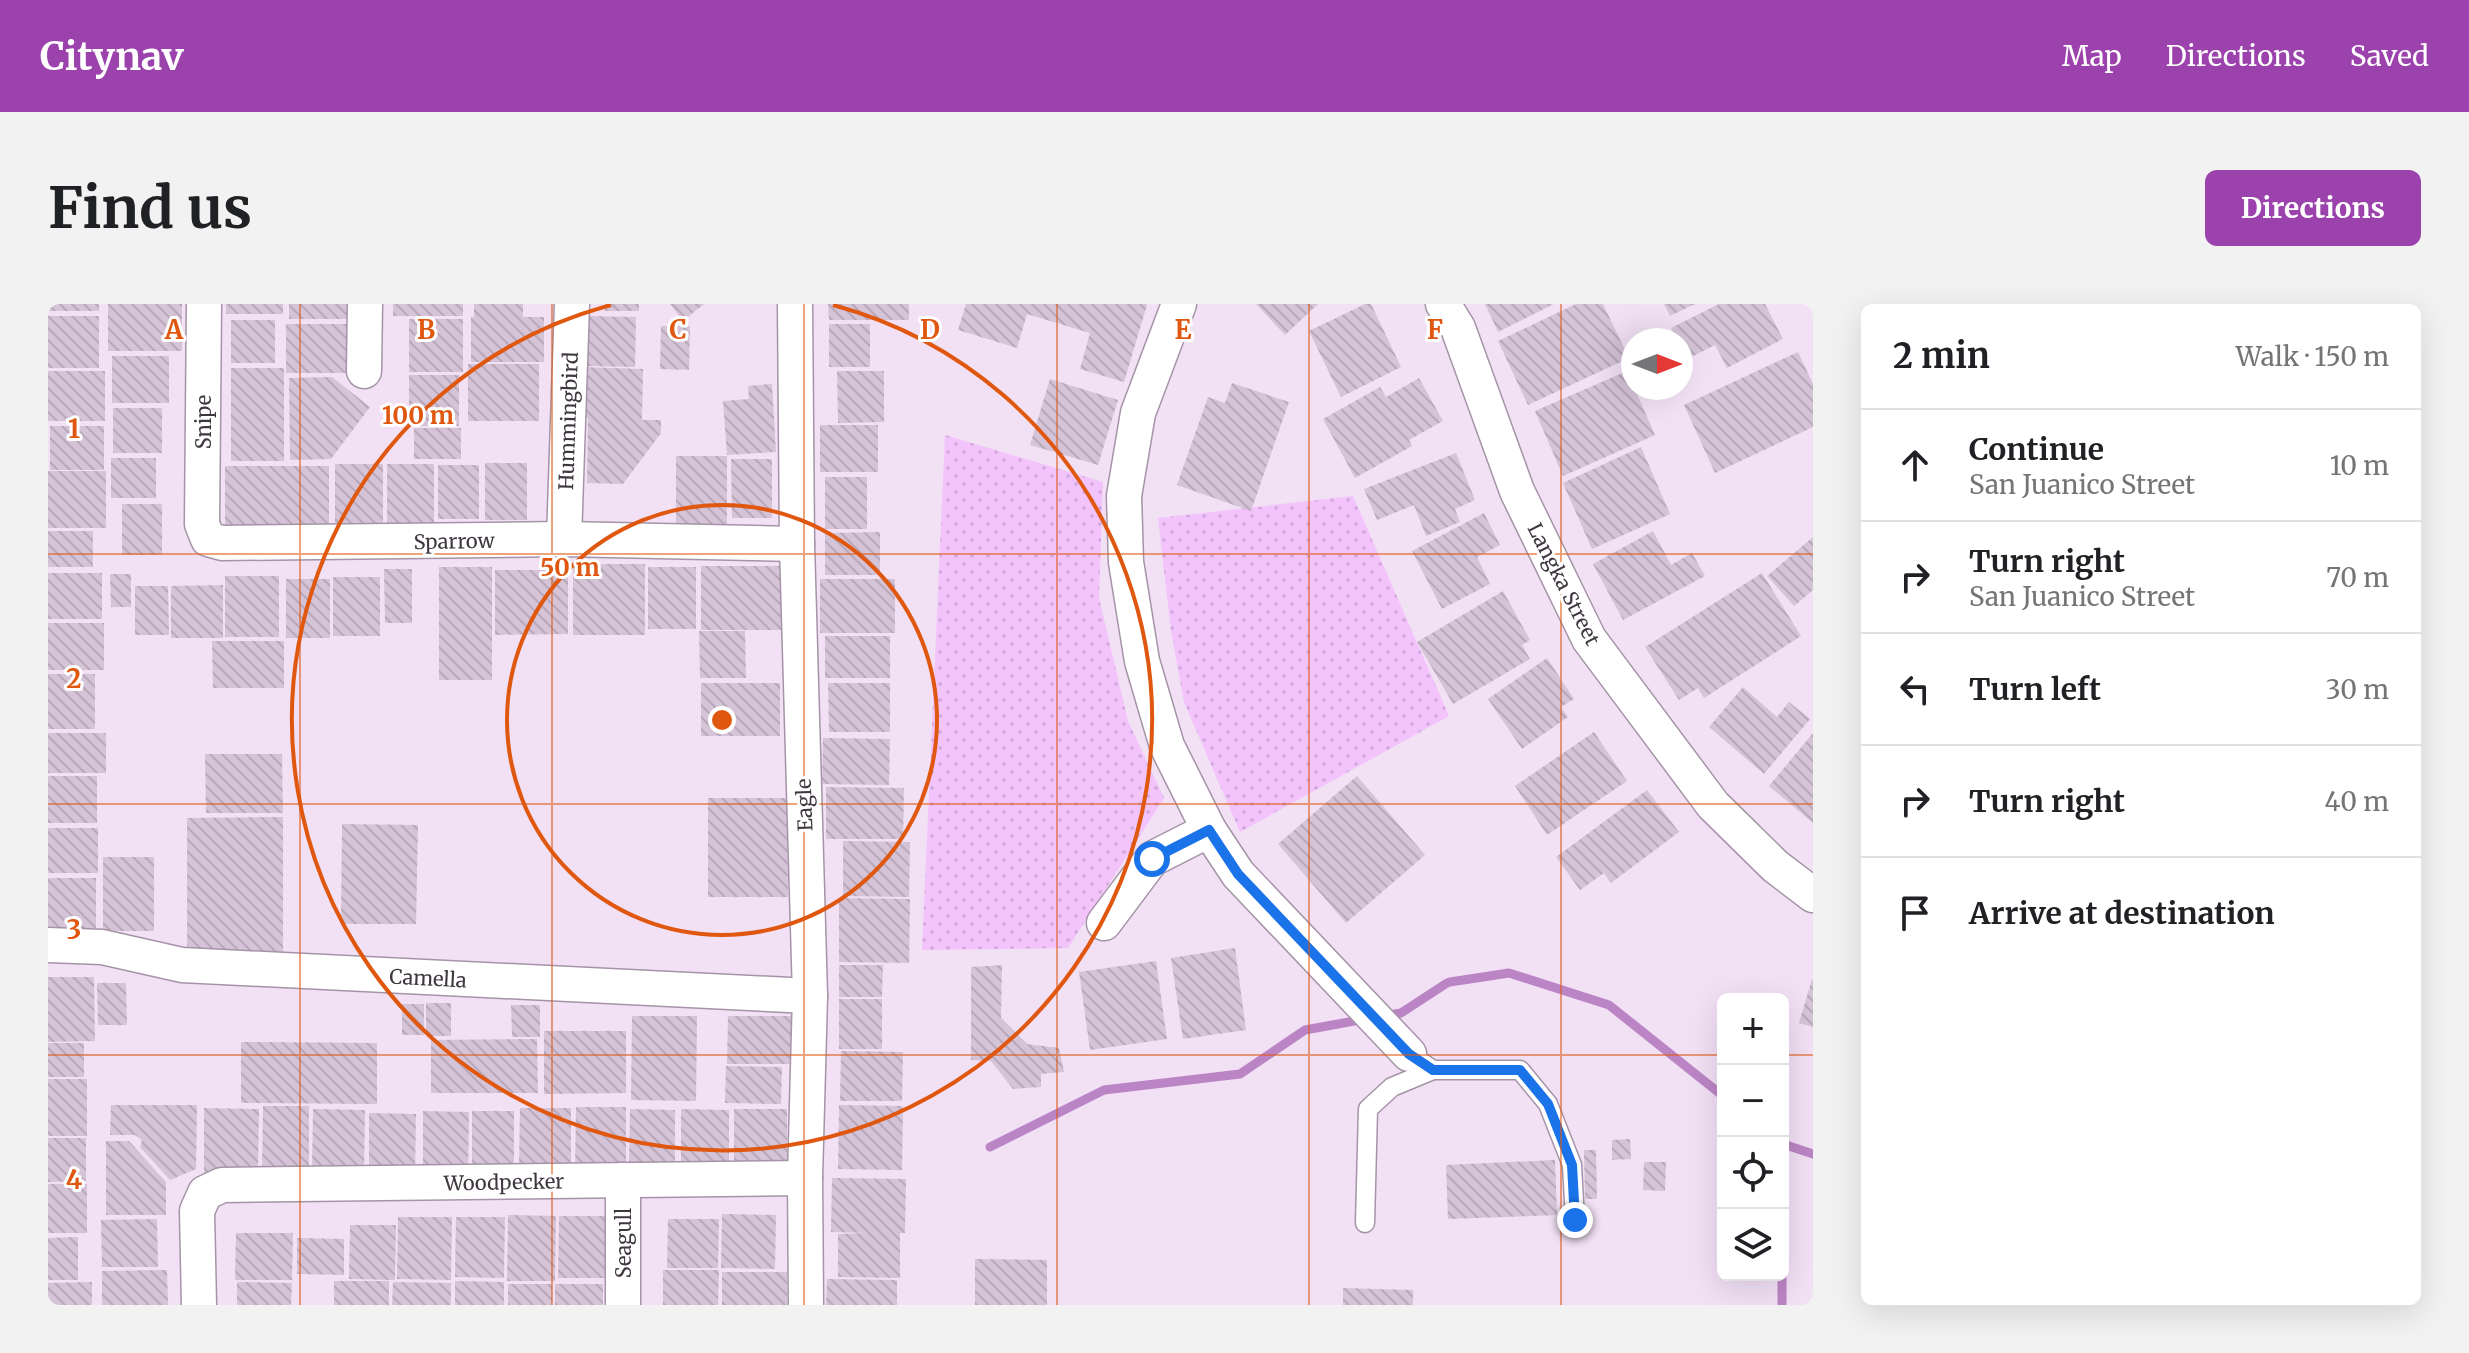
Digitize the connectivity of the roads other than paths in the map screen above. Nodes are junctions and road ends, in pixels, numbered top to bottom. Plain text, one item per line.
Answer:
1 (204, 304) edge
2 (365, 304) edge
3 (572, 304) edge
4 (795, 304) edge
5 (1179, 304) edge
6 (1443, 304) edge
7 (364, 371) dead end
8 (208, 539) joint
9 (564, 539) junction
10 (797, 544) junction
11 (1209, 830) junction
12 (1813, 895) edge
13 (1104, 923) dead end
14 (48, 945) edge
15 (810, 996) junction
16 (1409, 1052) junction
17 (805, 1178) junction
18 (623, 1180) junction
19 (1575, 1220) dead end
20 (1365, 1223) dead end
21 (199, 1305) edge
22 (623, 1305) edge
23 (806, 1305) edge

1 - 8 street, Snipe
2 - 7 street
3 - 9 street, Hummingbird
4 - 10 street, Eagle
5 - 11 street
6 - 12 street, Langka Street
8 - 9 street, Sparrow
9 - 10 street, Sparrow
10 - 15 street, Eagle
11 - 13 street
11 - 16 street
14 - 15 street, Camella
15 - 17 street, Eagle
16 - 19 lane
16 - 20 lane
17 - 18 street, Woodpecker
17 - 23 street, Eagle
18 - 21 street, Woodpecker
18 - 22 street, Seagull

